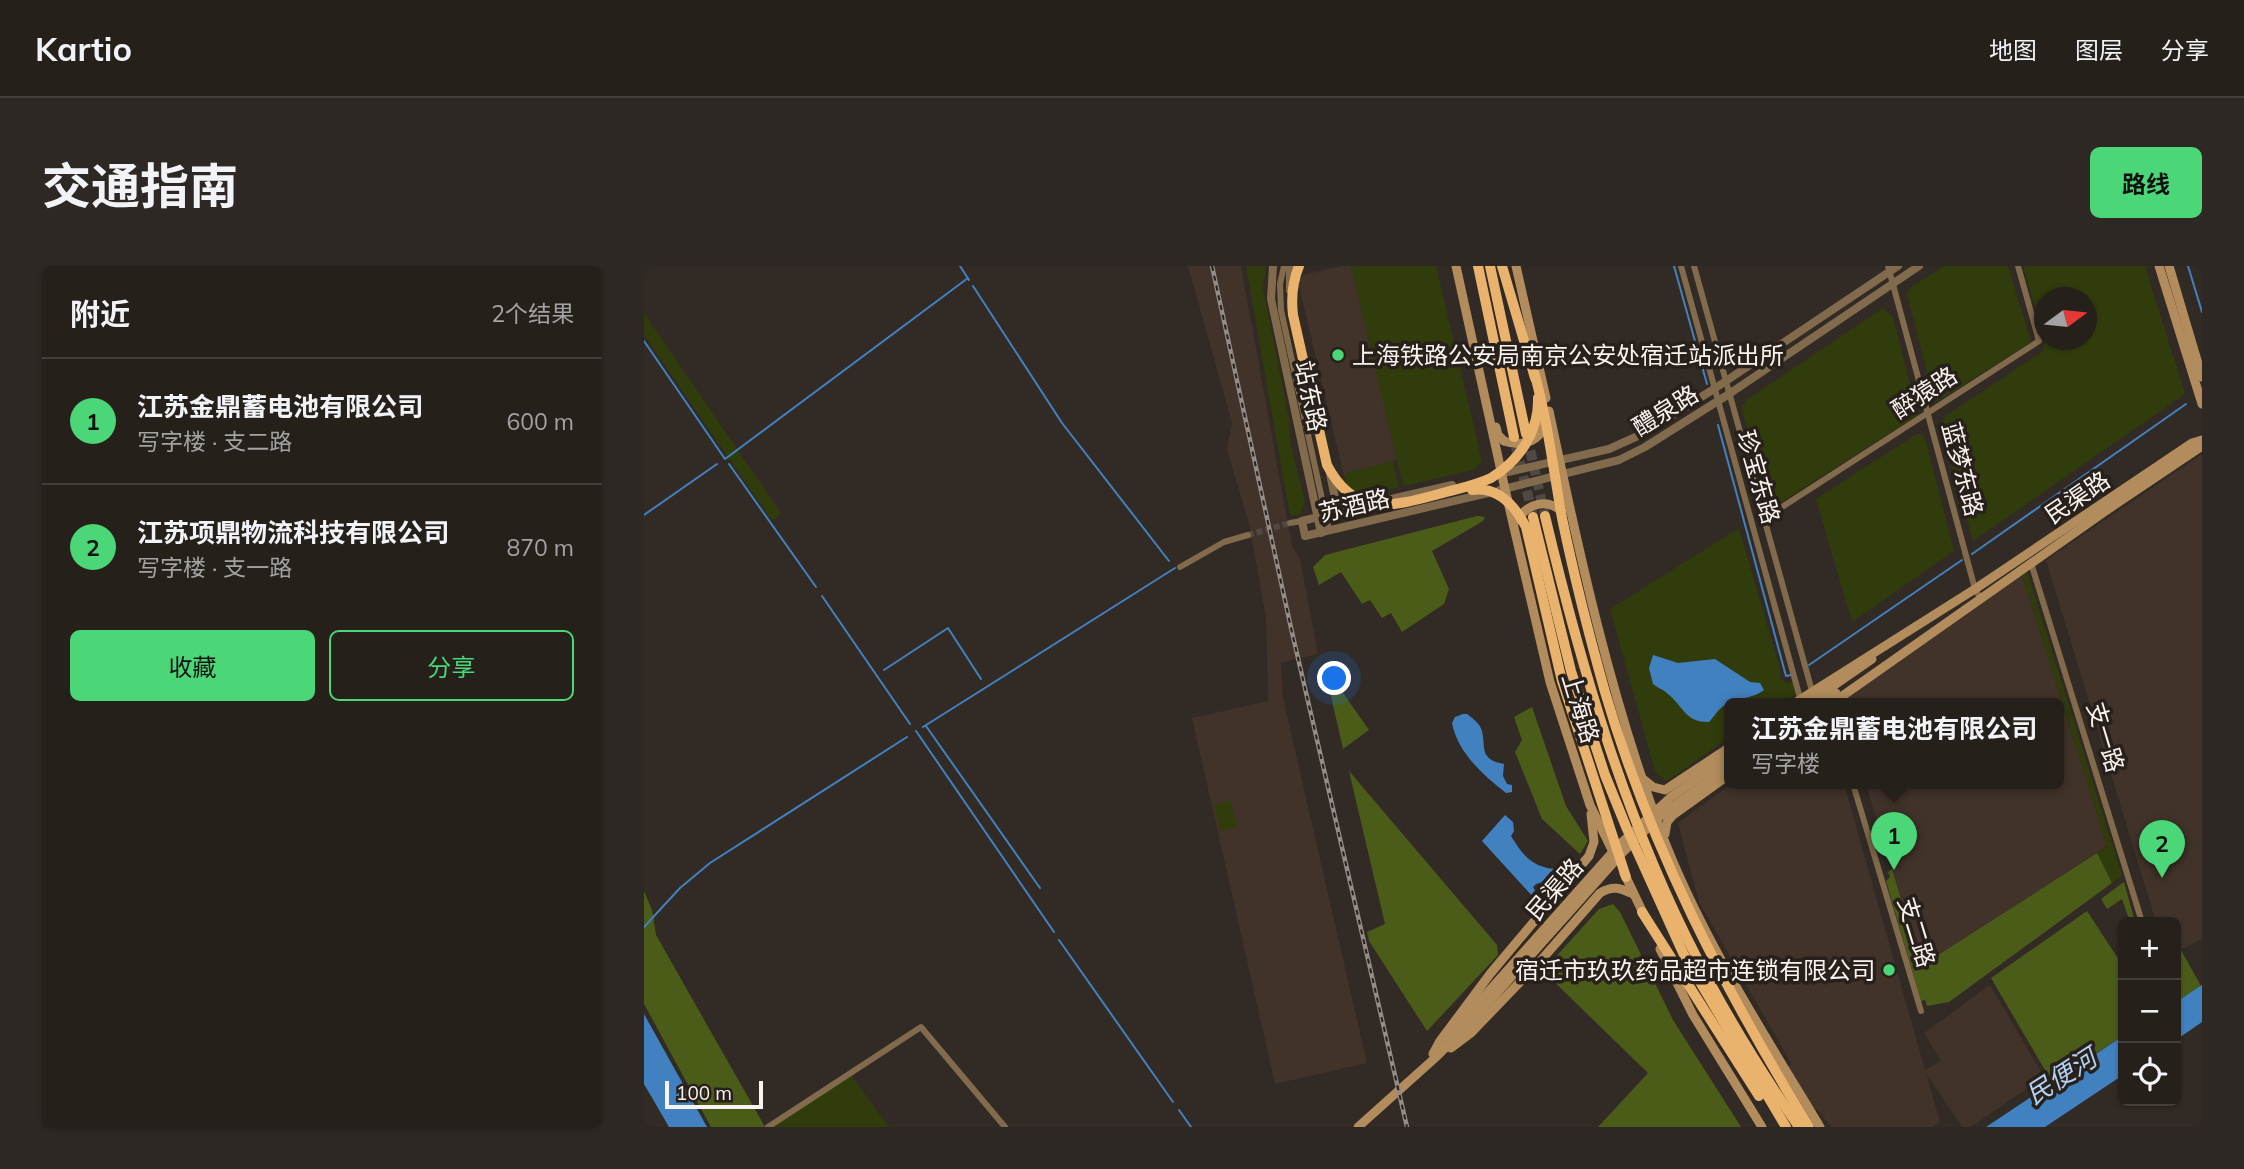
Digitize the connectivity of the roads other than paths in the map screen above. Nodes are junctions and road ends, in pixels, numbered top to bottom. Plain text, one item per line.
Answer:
1 (1273, 266) edge
2 (1284, 266) edge
3 (1290, 266) edge
4 (1299, 266) edge
5 (1456, 266) edge
6 (1478, 266) edge
7 (1490, 266) edge
8 (1502, 266) edge
9 (1516, 266) edge
10 (1681, 266) edge
11 (1694, 266) edge
12 (1898, 266) edge
13 (1919, 266) edge
14 (2018, 266) edge
15 (2159, 266) edge
16 (2169, 266) edge
17 (1889, 269) edge
18 (1893, 283) junction
19 (1534, 346) junction
20 (1476, 358) junction
21 (1534, 372) junction
22 (2202, 376) edge
23 (1726, 381) junction
24 (1714, 389) junction
25 (1729, 394) junction
26 (1718, 401) junction
27 (2202, 404) edge
28 (1928, 412) junction
29 (1526, 434) tunnel mouth
30 (1514, 437) tunnel mouth
31 (2202, 440) edge
32 (2202, 446) edge
33 (1559, 460) junction
34 (1501, 474) junction
35 (1562, 475) junction
36 (1504, 489) junction
37 (1334, 491) junction
38 (1421, 499) junction
39 (1356, 508) junction
40 (1338, 512) junction
41 (1321, 516) junction
42 (1545, 516) tunnel mouth
43 (1533, 517) tunnel mouth
44 (1765, 518) junction
45 (1302, 521) junction
46 (1290, 523) tunnel mouth
47 (1325, 532) junction
48 (1248, 535) tunnel mouth
49 (1583, 561) junction
50 (2031, 563) junction
51 (1180, 567) dead end
52 (1526, 579) junction
53 (1975, 589) junction
54 (1981, 599) junction
55 (1834, 690) junction
56 (1812, 691) junction
57 (1799, 698) edge
58 (1804, 698) edge
59 (1811, 698) edge
60 (1826, 698) edge
61 (1839, 698) edge
62 (1724, 751) edge
63 (1724, 760) edge
64 (1724, 770) edge
65 (1642, 777) junction
66 (1724, 778) edge
67 (1855, 789) edge
68 (1590, 805) junction
69 (1669, 849) junction
70 (1626, 877) junction
71 (1633, 894) junction
72 (1642, 912) junction
73 (2140, 917) edge
74 (1922, 1011) dead end
75 (1469, 1020) junction
76 (1434, 1056) junction
77 (768, 1127) edge
78 (1005, 1127) edge
79 (1358, 1127) edge
80 (1762, 1127) edge
81 (1779, 1127) edge
82 (1786, 1127) edge
83 (1799, 1127) edge
84 (1809, 1127) edge
85 (1820, 1127) edge

1 - 41 street, 站东路
2 - 41 street
3 - 37 street, 站东路
4 - 38 highway
5 - 20 main road, 上海路
6 - 30 highway
7 - 29 highway
8 - 21 highway
9 - 19 main road, 上海路
10 - 24 street, 珍宝东路
11 - 23 street, 珍宝东路
12 - 17 street, 醴泉路
13 - 18 street, 醴泉路
14 - 28 street, 醉猿路
15 - 27 main road
16 - 22 main road
17 - 18 street, 蓝梦东路
17 - 23 street, 醴泉路
18 - 25 street, 醴泉路
18 - 28 street, 蓝梦东路
19 - 20 main road
19 - 33 main road, 上海路
20 - 34 main road, 上海路
21 - 38 highway
21 - 84 highway
23 - 24 street, 醴泉路
23 - 25 street, 珍宝东路
24 - 26 street, 珍宝东路
24 - 33 street, 醴泉路
25 - 26 street, 醴泉路
25 - 44 street, 珍宝东路
26 - 35 street, 醴泉路
26 - 57 street, 珍宝东路
28 - 44 street, 醉猿路
28 - 53 street, 蓝梦东路
31 - 53 main road, 民渠路
32 - 50 main road, 民渠路
33 - 34 street, 苏酒路
33 - 35 main road, 上海路
34 - 36 main road, 上海路
34 - 39 street, 苏酒路
35 - 36 street, 苏酒路
35 - 49 main road, 上海路
36 - 47 street, 苏酒路
36 - 52 main road, 上海路
37 - 39 street
37 - 40 street, 站东路
38 - 70 highway
39 - 40 street, 苏酒路
40 - 41 street, 苏酒路
41 - 45 street, 苏酒路
41 - 47 street, 站东路
42 - 83 highway, 上海路
43 - 82 highway, 上海路
44 - 56 street, 珍宝东路
45 - 46 street
45 - 47 street, 苏酒路
48 - 51 street
49 - 52 main road
49 - 65 main road, 上海路
50 - 54 main road, 民渠路
50 - 73 street, 支一路
52 - 68 main road, 上海路
53 - 54 street, 蓝梦东路
53 - 55 main road, 民渠路
53 - 56 main road, 民渠路
54 - 55 main road, 民渠路
54 - 61 main road, 民渠路
55 - 59 main road, 民渠路
55 - 60 main road, 民渠路
56 - 58 main road, 民渠路
62 - 65 main road
63 - 75 main road, 民渠路
64 - 75 main road, 民渠路
65 - 69 main road, 上海路
66 - 69 main road
67 - 74 street, 支二路
68 - 70 main road, 上海路
68 - 76 main road
69 - 85 main road, 上海路
70 - 71 main road, 上海路
71 - 72 main road, 上海路
71 - 76 main road
72 - 80 main road, 上海路
72 - 81 highway
75 - 76 main road, 民渠路
76 - 79 main road, 民渠路
77 - 78 street

